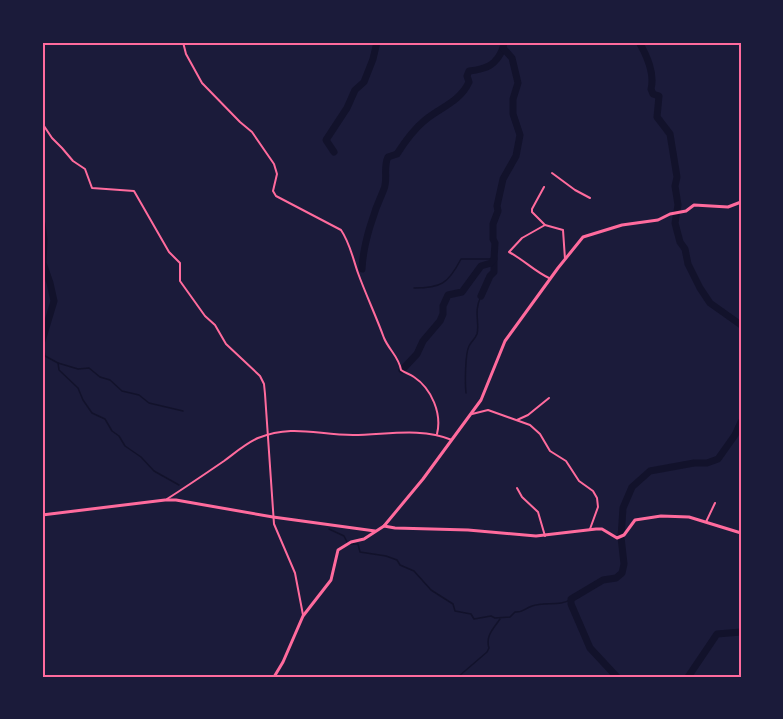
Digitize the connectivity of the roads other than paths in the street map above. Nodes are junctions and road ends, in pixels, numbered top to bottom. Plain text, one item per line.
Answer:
1 (183, 42) edge
2 (42, 123) edge
3 (552, 173) dead end
4 (544, 187) dead end
5 (590, 198) dead end
6 (741, 202) edge
7 (544, 225) junction
8 (565, 259) junction
9 (550, 279) junction
10 (549, 398) dead end
11 (472, 414) junction
12 (517, 420) junction
13 (437, 434) junction
14 (267, 435) junction
15 (452, 440) junction
16 (517, 488) dead end
17 (165, 500) junction
18 (715, 503) dead end
19 (42, 515) edge
20 (273, 517) junction
21 (706, 522) junction
22 (384, 526) junction
23 (590, 529) junction
24 (377, 531) junction
25 (741, 533) edge
26 (545, 536) junction
27 (303, 616) junction
28 (274, 677) edge

1 - 13 street
2 - 14 street
3 - 5 street
4 - 7 street
6 - 8 street
7 - 8 street
7 - 9 street
8 - 9 street
9 - 11 street
10 - 12 street
11 - 12 street
11 - 15 street
12 - 23 street
13 - 14 street
13 - 15 street
14 - 17 street
14 - 20 street
15 - 22 street
16 - 26 street
17 - 19 street
17 - 20 street
18 - 21 street
20 - 24 street
20 - 27 street
21 - 23 street
21 - 25 street
22 - 24 street
22 - 26 street
23 - 26 street
24 - 27 street
27 - 28 street

